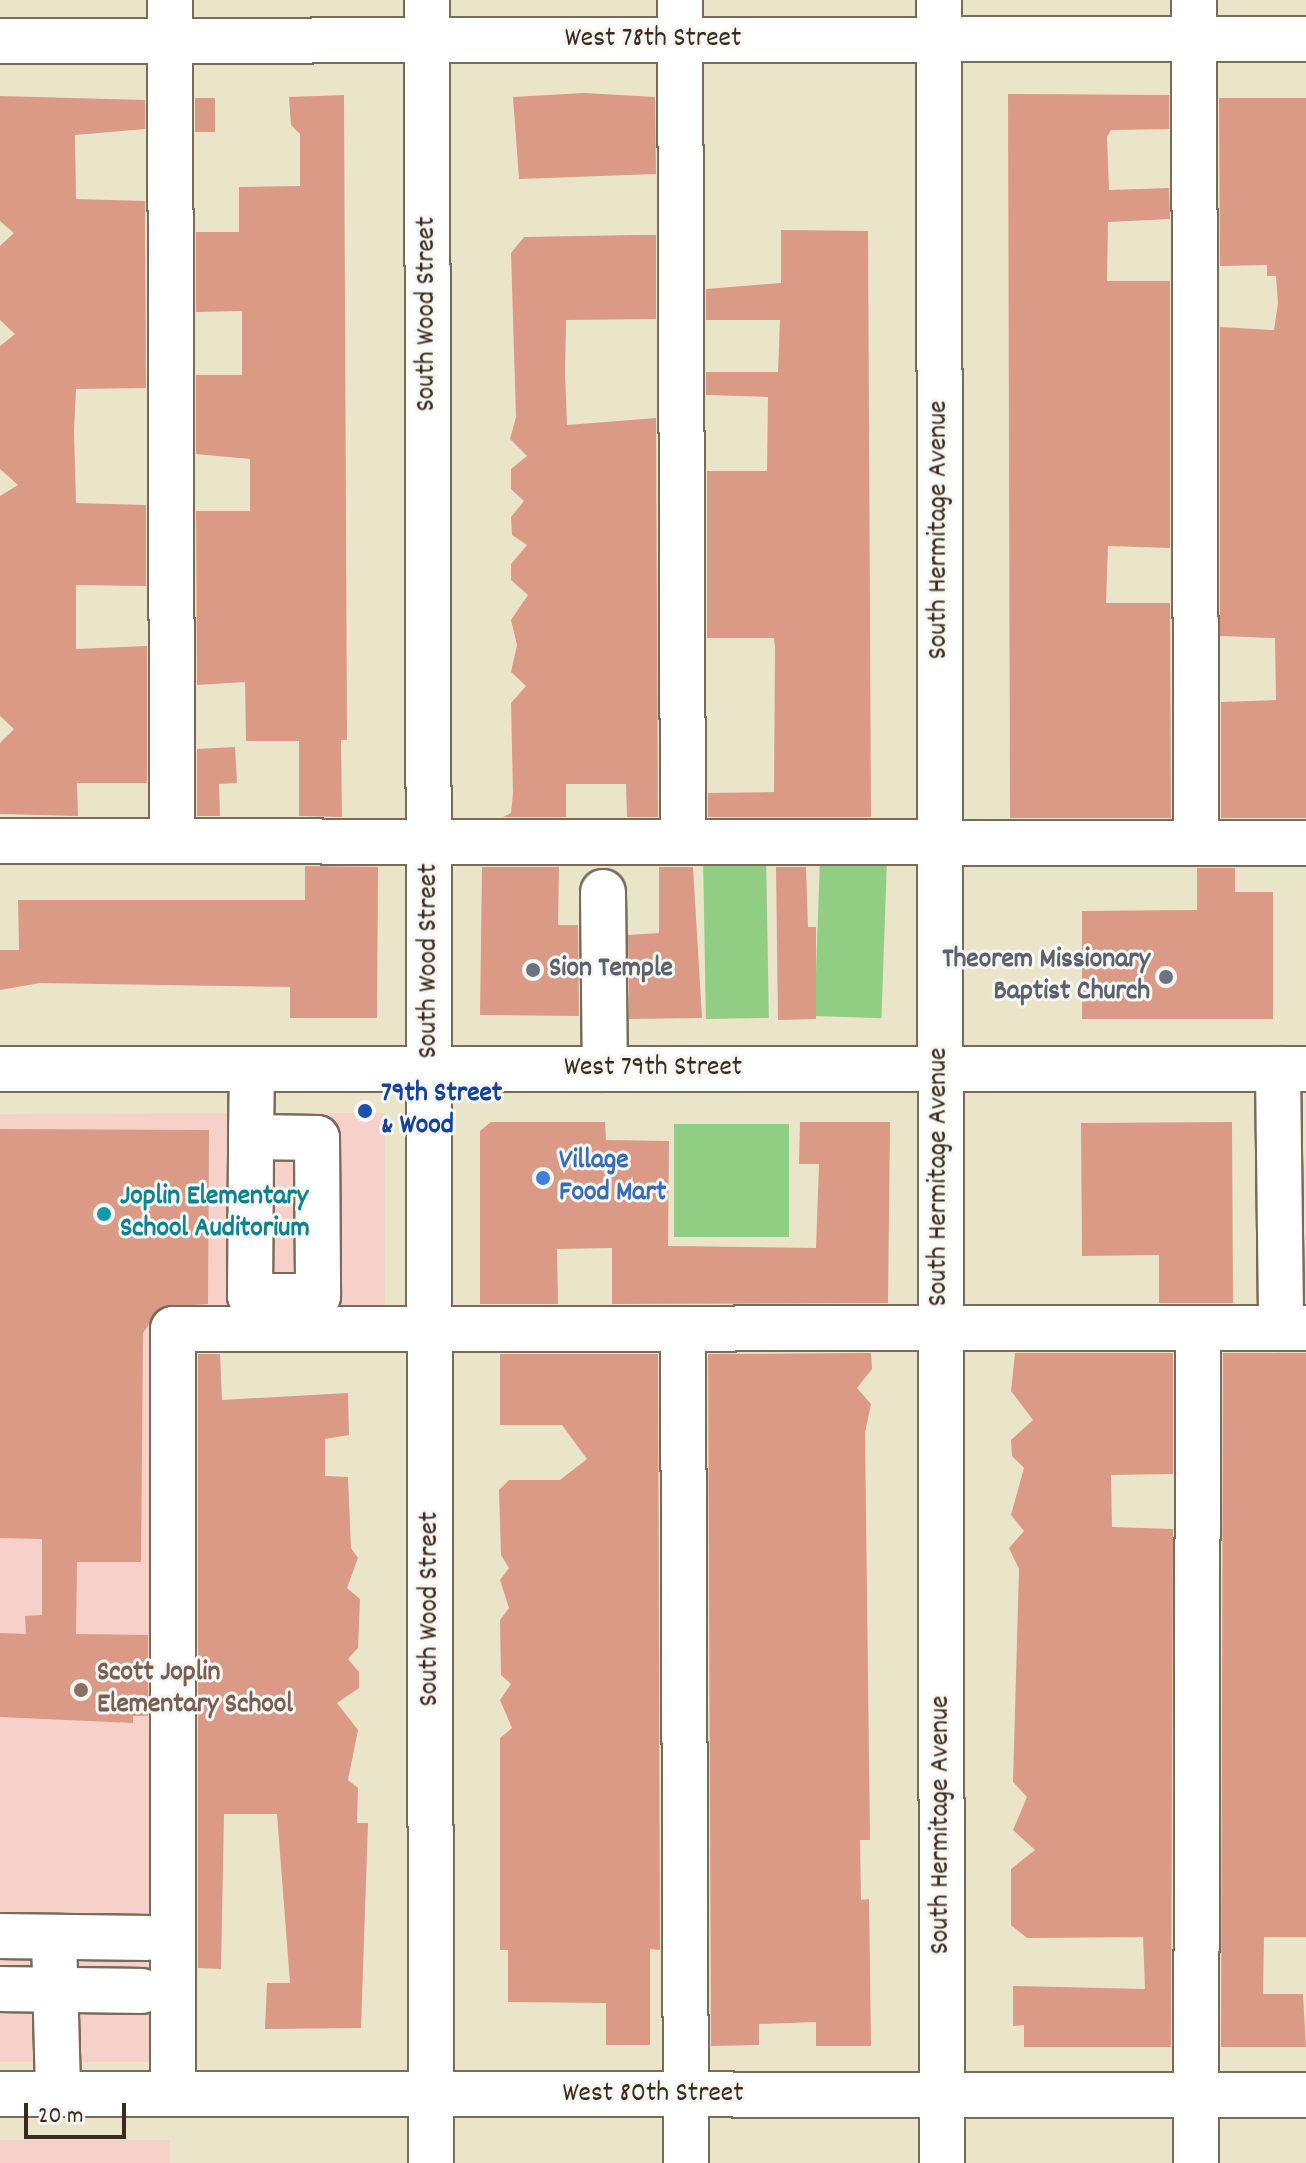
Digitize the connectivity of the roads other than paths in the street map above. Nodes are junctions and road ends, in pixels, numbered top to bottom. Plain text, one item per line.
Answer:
1 (170, 20) edge
2 (427, 20) edge
3 (680, 20) edge
4 (939, 20) edge
5 (1194, 20) edge
6 (1306, 39) edge
7 (0, 41) edge
8 (0, 841) edge
9 (172, 841) junction
10 (430, 842) junction
11 (683, 842) junction
12 (940, 843) junction
13 (1196, 843) junction
14 (1306, 843) edge
15 (603, 892) dead end
16 (0, 1069) edge
17 (252, 1069) junction
18 (431, 1069) junction
19 (605, 1069) junction
20 (940, 1069) junction
21 (1292, 1069) edge
22 (251, 1137) dead end
23 (1294, 1328) edge
24 (431, 1329) junction
25 (683, 1329) junction
26 (941, 1329) junction
27 (1198, 1329) junction
28 (0, 1936) edge
29 (54, 1937) junction
30 (147, 1938) dead end
31 (0, 1989) edge
32 (55, 1989) junction
33 (142, 1991) dead end
34 (0, 2094) edge
35 (58, 2094) junction
36 (173, 2094) junction
37 (431, 2094) junction
38 (686, 2094) junction
39 (942, 2094) junction
40 (1196, 2095) junction
41 (1306, 2095) edge
42 (431, 2163) edge
43 (686, 2163) edge
44 (942, 2163) edge
45 (1196, 2163) edge

1 - 2 street, West 78th Street
1 - 7 street, West 78th Street
1 - 9 street
2 - 3 street, West 78th Street
2 - 10 street, South Wood Street
3 - 4 street, West 78th Street
3 - 11 street
4 - 5 street, West 78th Street
4 - 12 street, South Hermitage Avenue
5 - 6 street, West 78th Street
5 - 13 street
8 - 9 street
9 - 10 street
10 - 11 street
10 - 18 street, South Wood Street
11 - 12 street
12 - 13 street
12 - 20 street, South Hermitage Avenue
13 - 14 street
15 - 19 street
16 - 17 street, West 79th Street
17 - 18 street, West 79th Street
17 - 22 street
18 - 19 street, West 79th Street
18 - 24 street, South Wood Street
19 - 20 street, West 79th Street
20 - 21 street, West 79th Street
20 - 26 street, South Hermitage Avenue
21 - 23 street
23 - 27 street
24 - 25 street
24 - 36 street
24 - 37 street, South Wood Street
25 - 26 street
25 - 38 street
26 - 27 street
26 - 39 street, South Hermitage Avenue
27 - 40 street
28 - 29 street
29 - 30 street
29 - 32 street
31 - 32 street
32 - 33 street
32 - 35 street
34 - 35 street, West 80th Street
35 - 36 street, West 80th Street
36 - 37 street, West 80th Street
37 - 38 street, West 80th Street
37 - 42 street, South Wood Street
38 - 39 street, West 80th Street
38 - 43 street
39 - 40 street, West 80th Street
39 - 44 street, South Hermitage Avenue
40 - 41 street, West 80th Street
40 - 45 street

